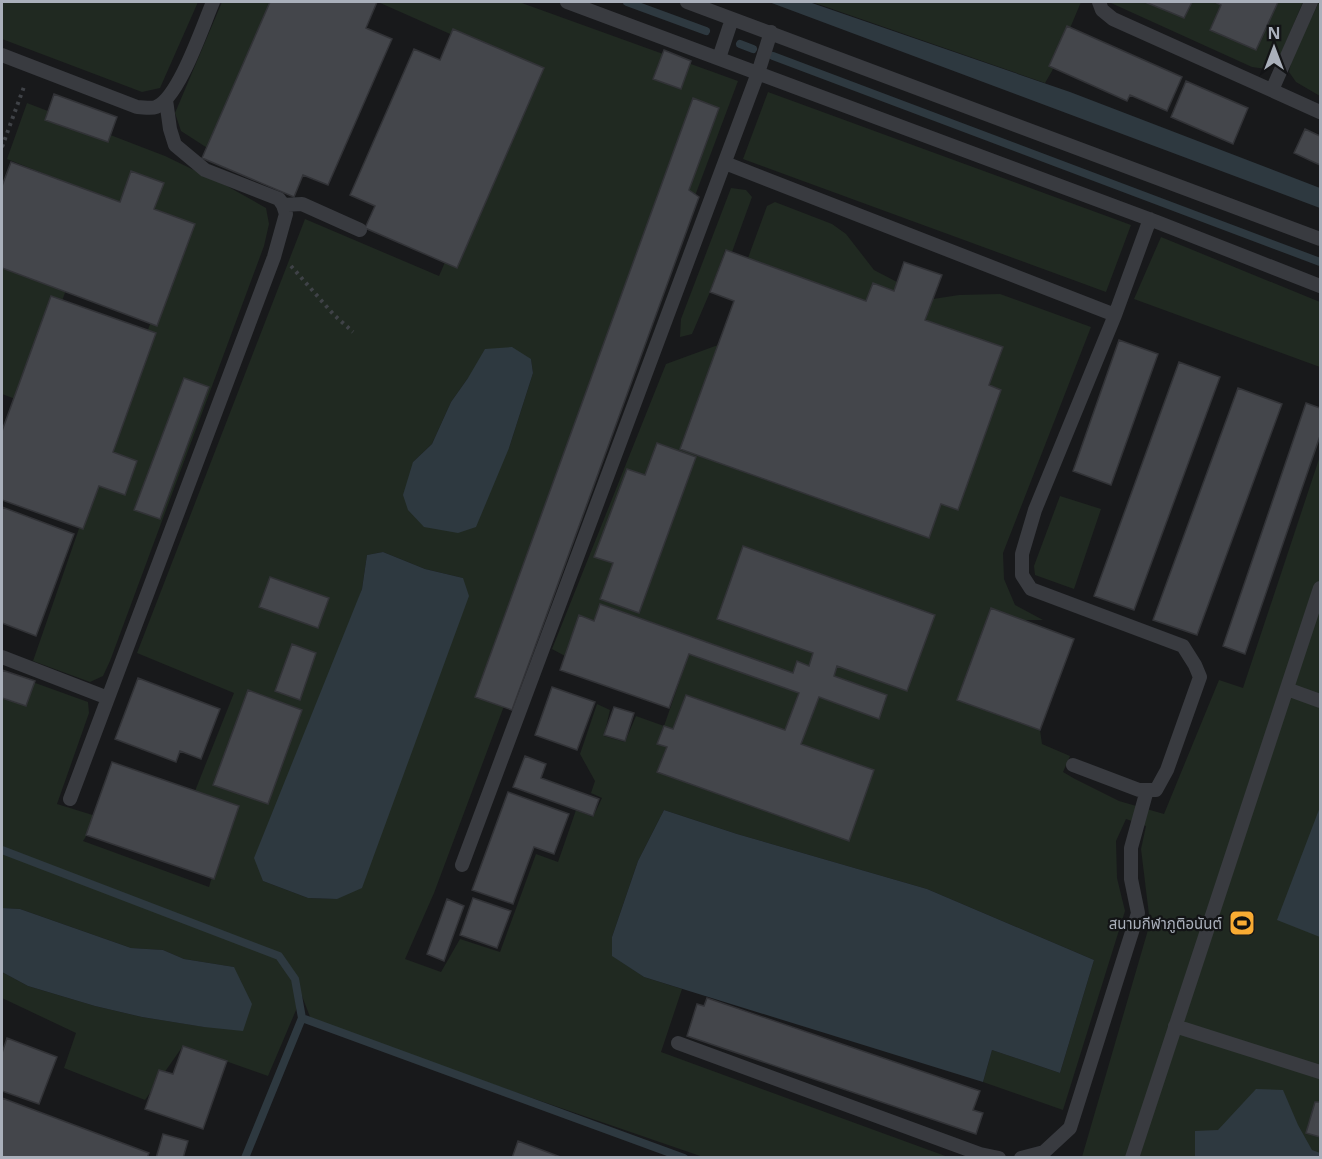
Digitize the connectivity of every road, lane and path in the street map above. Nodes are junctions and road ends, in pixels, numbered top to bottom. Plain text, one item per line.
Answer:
1 (213, 2) edge
2 (567, 2) edge
3 (687, 2) edge
4 (1100, 2) edge
5 (1311, 2) edge
6 (732, 19) junction
7 (771, 32) junction
8 (2, 55) edge
9 (719, 58) junction
10 (31, 67) junction
11 (758, 73) junction
12 (1272, 90) junction
13 (166, 100) junction
14 (1320, 112) edge
15 (2, 147) edge
16 (725, 163) junction
17 (283, 205) junction
18 (1149, 219) junction
19 (360, 230) dead end
20 (1320, 239) edge
21 (276, 250) junction
22 (1320, 285) edge
23 (1115, 315) junction
24 (353, 332) dead end
25 (1320, 588) edge
26 (2, 657) edge
27 (1287, 689) junction
28 (108, 698) junction
29 (1320, 701) edge
30 (1073, 765) dead end
31 (1147, 790) junction
32 (69, 799) dead end
33 (462, 865) dead end
34 (1175, 1026) junction
35 (678, 1043) dead end
36 (1320, 1072) edge
37 (999, 1158) edge
38 (1021, 1158) edge
39 (1132, 1158) edge

1 - 13 lane
2 - 9 lane
3 - 6 lane
4 - 12 lane
5 - 12 lane
6 - 7 lane
6 - 9 lane
7 - 11 lane
7 - 20 lane
8 - 10 lane
9 - 11 lane
10 - 13 lane
10 - 15 path
11 - 16 lane
11 - 18 lane
12 - 14 lane
13 - 17 lane
16 - 23 lane
16 - 33 lane
17 - 19 lane
17 - 21 lane
18 - 22 lane
18 - 23 lane
21 - 24 path
21 - 28 lane
23 - 31 lane
25 - 27 lane
26 - 28 lane
27 - 29 lane
27 - 34 lane
28 - 32 lane
30 - 31 lane
31 - 38 lane
34 - 36 lane
34 - 39 lane
35 - 37 lane

